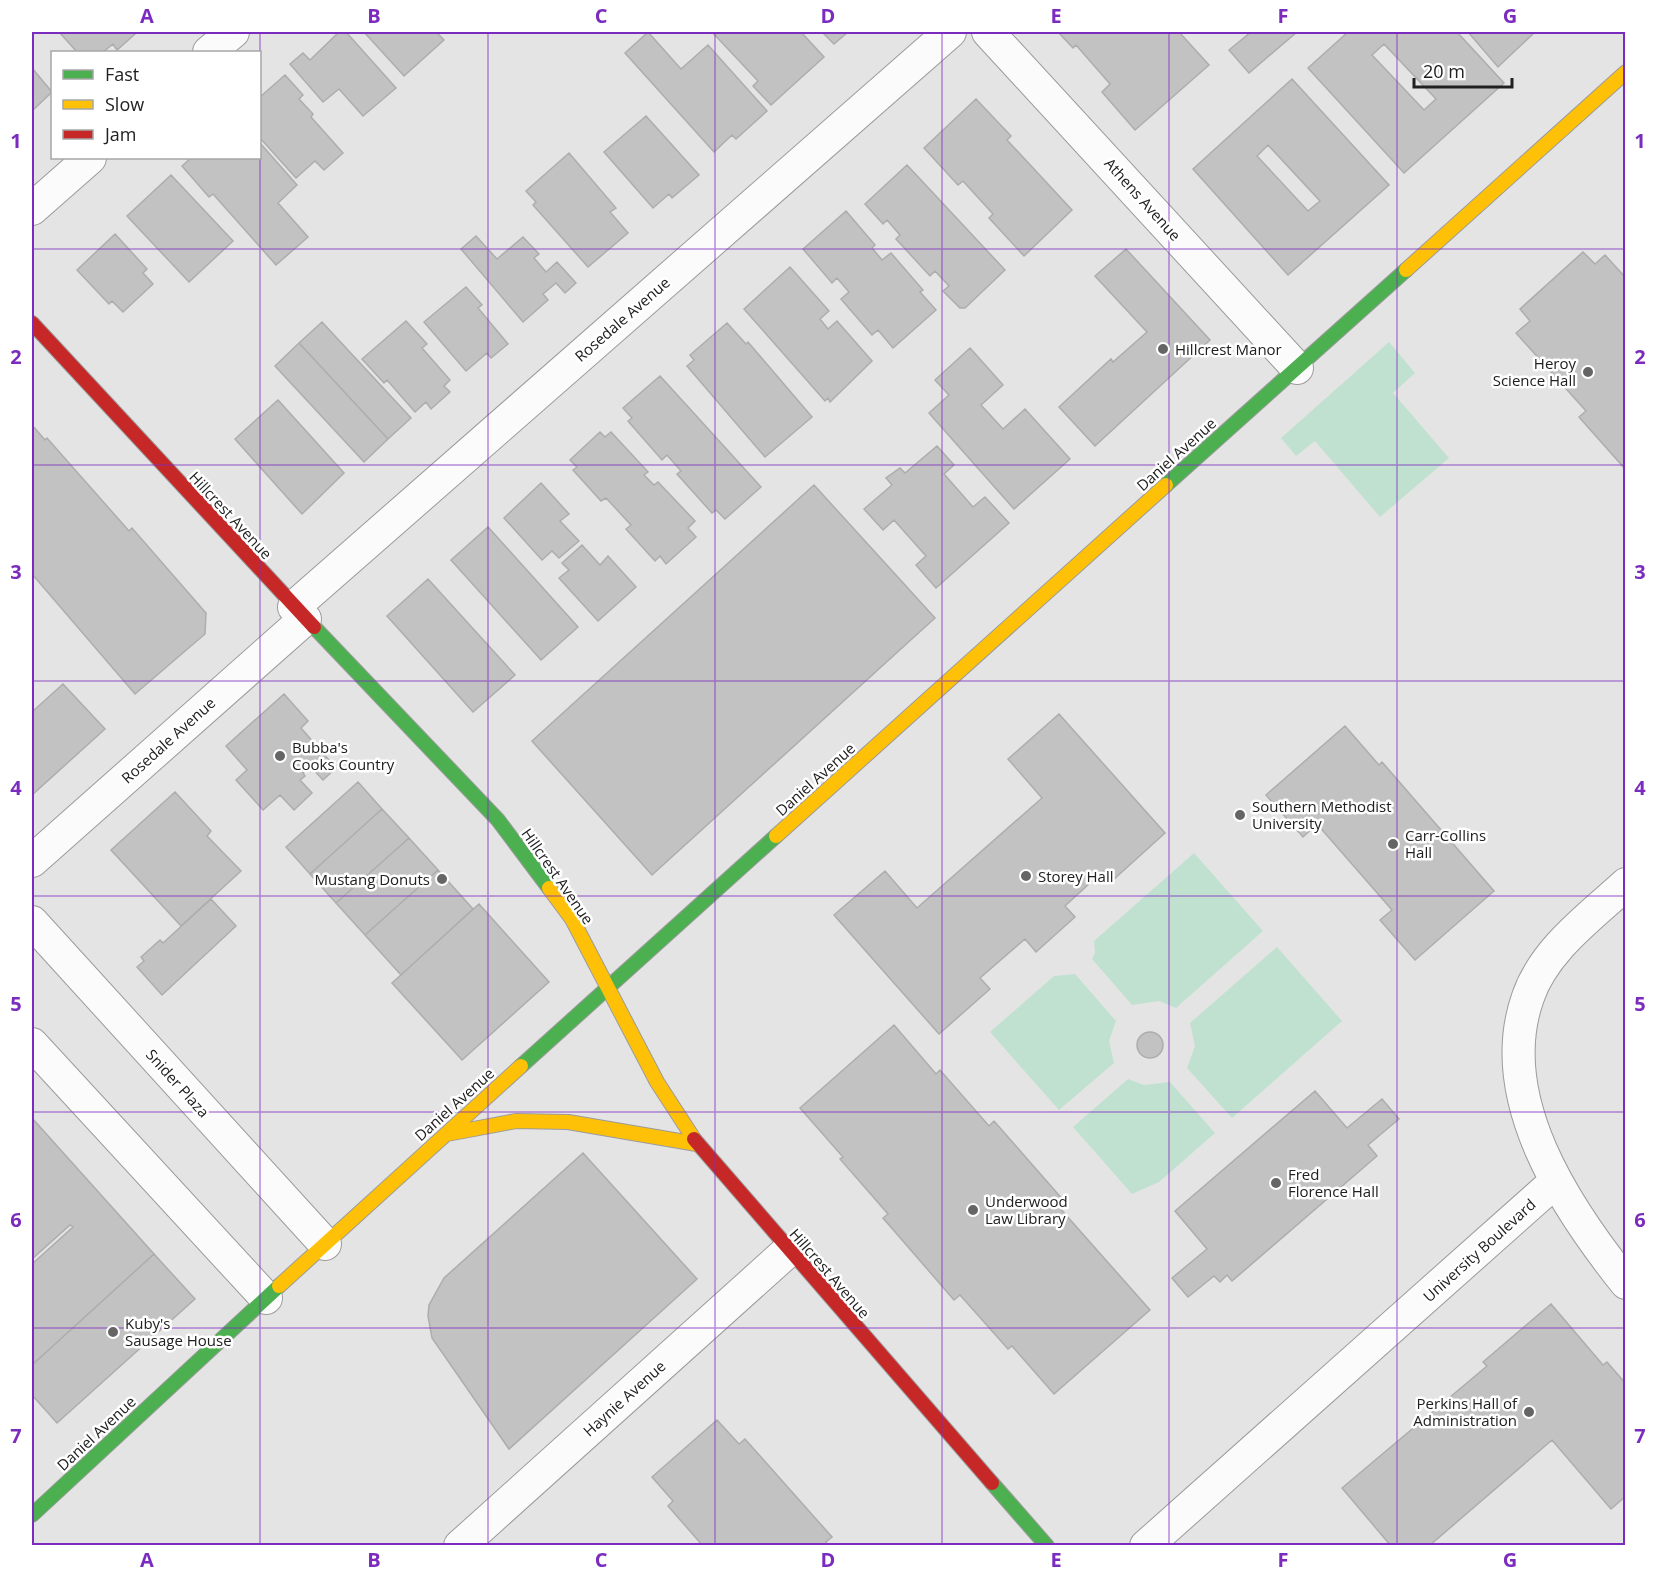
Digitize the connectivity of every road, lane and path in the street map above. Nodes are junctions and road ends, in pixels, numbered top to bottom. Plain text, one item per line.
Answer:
1 (233, 32) edge
2 (950, 32) edge
3 (988, 32) edge
4 (210, 51) edge
5 (1626, 72) edge
6 (89, 159) edge
7 (32, 208) edge
8 (32, 323) edge
9 (1297, 368) junction
10 (299, 613) junction
11 (32, 861) edge
12 (1626, 884) edge
13 (32, 922) edge
14 (606, 989) junction
15 (32, 1044) edge
16 (447, 1134) junction
17 (697, 1144) junction
18 (1555, 1182) junction
19 (325, 1244) junction
20 (788, 1251) junction
21 (1626, 1283) edge
22 (266, 1298) junction
23 (32, 1515) edge
24 (460, 1545) edge
25 (1047, 1545) edge
26 (1146, 1545) edge

1 - 4 street
2 - 10 street, Rosedale Avenue
3 - 9 street, Athens Avenue
5 - 9 street, Daniel Avenue
6 - 7 street
8 - 10 street, Hillcrest Avenue
9 - 14 street, Daniel Avenue
10 - 11 street, Rosedale Avenue
10 - 14 street, Hillcrest Avenue
12 - 18 street
13 - 19 street, Snider Plaza
14 - 16 street, Daniel Avenue
14 - 17 street, Hillcrest Avenue
15 - 22 street
16 - 17 street
16 - 19 street, Daniel Avenue
17 - 20 street, Hillcrest Avenue
18 - 21 street
18 - 26 street, University Boulevard
19 - 22 street, Daniel Avenue
20 - 24 street, Haynie Avenue
20 - 25 street, Hillcrest Avenue
22 - 23 street, Daniel Avenue

